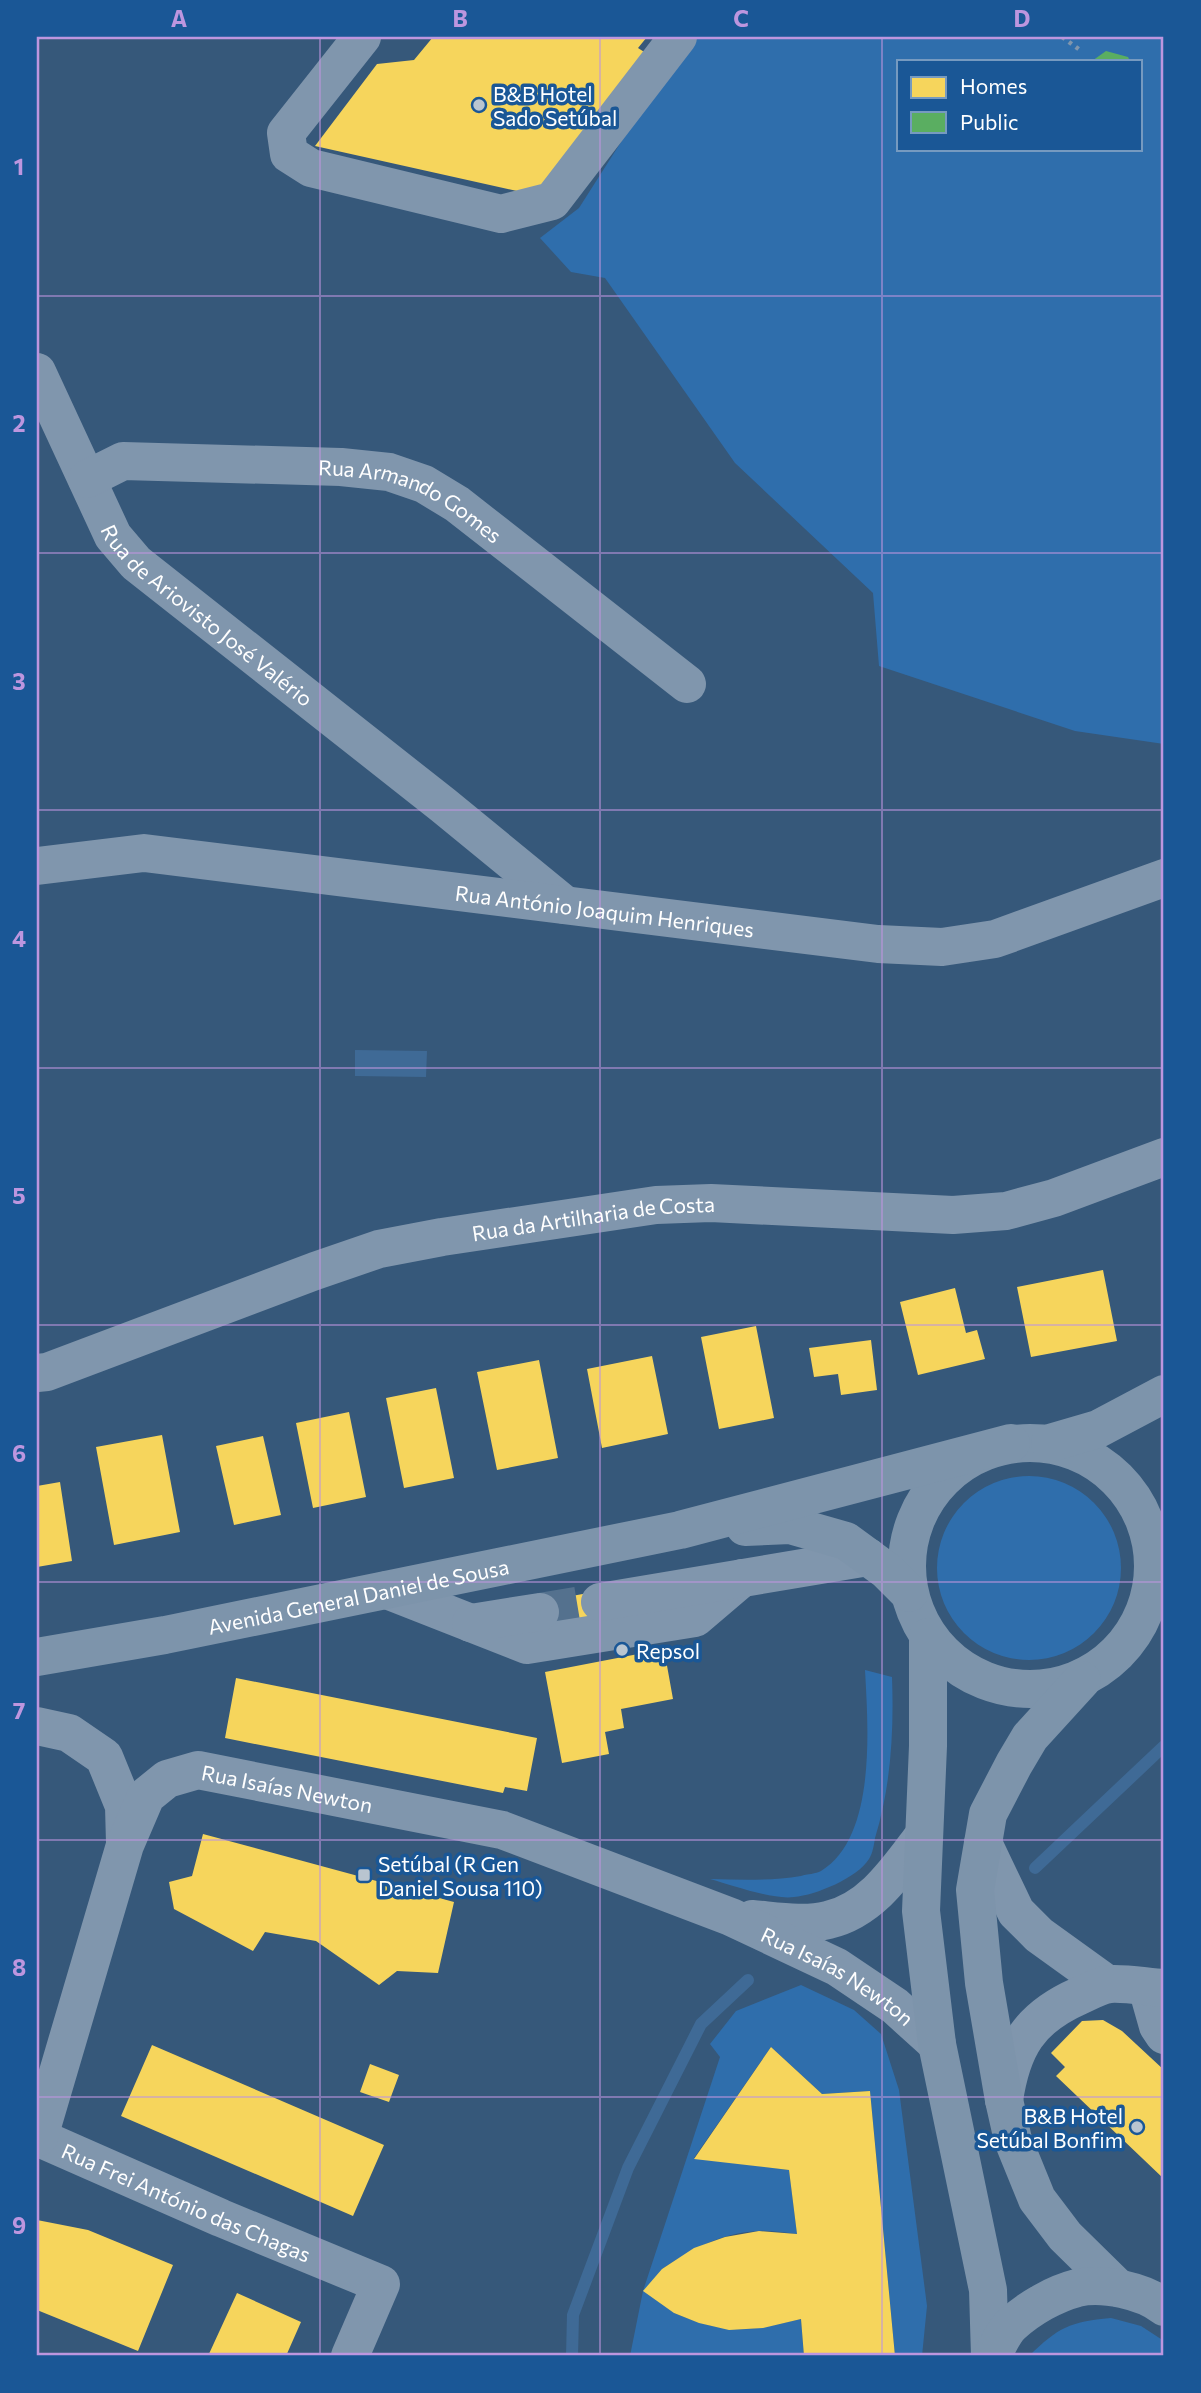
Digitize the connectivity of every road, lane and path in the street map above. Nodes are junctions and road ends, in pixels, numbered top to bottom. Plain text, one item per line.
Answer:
1 (362, 37) edge
2 (678, 37) edge
3 (1062, 37) edge
4 (1080, 50) dead end
5 (37, 372) edge
6 (87, 479) junction
7 (687, 684) dead end
8 (37, 866) edge
9 (1164, 878) edge
10 (565, 905) junction
11 (1164, 1157) edge
12 (37, 1373) edge
13 (1164, 1394) edge
14 (1011, 1443) junction
15 (1050, 1443) junction
16 (680, 1530) junction
17 (868, 1557) junction
18 (742, 1578) junction
19 (1164, 1579) edge
20 (387, 1590) junction
21 (909, 1593) junction
22 (600, 1602) tunnel mouth
23 (540, 1612) tunnel mouth
24 (1144, 1617) junction
25 (469, 1623) junction
26 (928, 1637) junction
27 (37, 1657) edge
28 (1082, 1680) junction
29 (37, 1726) edge
30 (924, 1835) junction
31 (983, 1843) junction
32 (125, 1845) junction
33 (731, 1917) junction
34 (1107, 1984) junction
35 (1156, 1987) edge
36 (1164, 2035) edge
37 (937, 2044) junction
38 (1003, 2100) junction
39 (38, 2137) edge
40 (1118, 2288) junction
41 (1164, 2307) edge
42 (350, 2356) edge
43 (991, 2356) edge

1 - 2 street
3 - 4 path
5 - 6 street, Rua de Ariovisto José Valério
6 - 7 street, Rua Armando Gomes
6 - 10 street, Rua de Ariovisto José Valério
8 - 10 street, Rua António Joaquim Henriques
9 - 10 street, Rua António Joaquim Henriques
11 - 12 street, Rua da Artilharia de Costa
13 - 15 main road
14 - 15 main road
14 - 16 main road
14 - 21 main road
15 - 24 main road
16 - 17 main road
16 - 20 main road, Avenida General Daniel de Sousa
17 - 18 street
17 - 21 main road
18 - 22 street
18 - 25 street
19 - 24 main road
20 - 25 street
20 - 27 main road, Avenida General Daniel de Sousa
21 - 26 main road
23 - 25 street
24 - 28 main road
26 - 28 main road
26 - 30 main road
28 - 31 main road
29 - 32 street
30 - 33 street, Rua Isaías Newton
30 - 37 main road
31 - 34 street
31 - 38 main road
32 - 33 street, Rua Isaías Newton
32 - 39 street, Rua Isaías Newton
33 - 37 street, Rua Isaías Newton
34 - 35 street
34 - 38 street
35 - 36 street
37 - 43 main road
38 - 40 main road
39 - 42 street, Rua Frei António das Chagas
40 - 41 main road
40 - 43 main road

